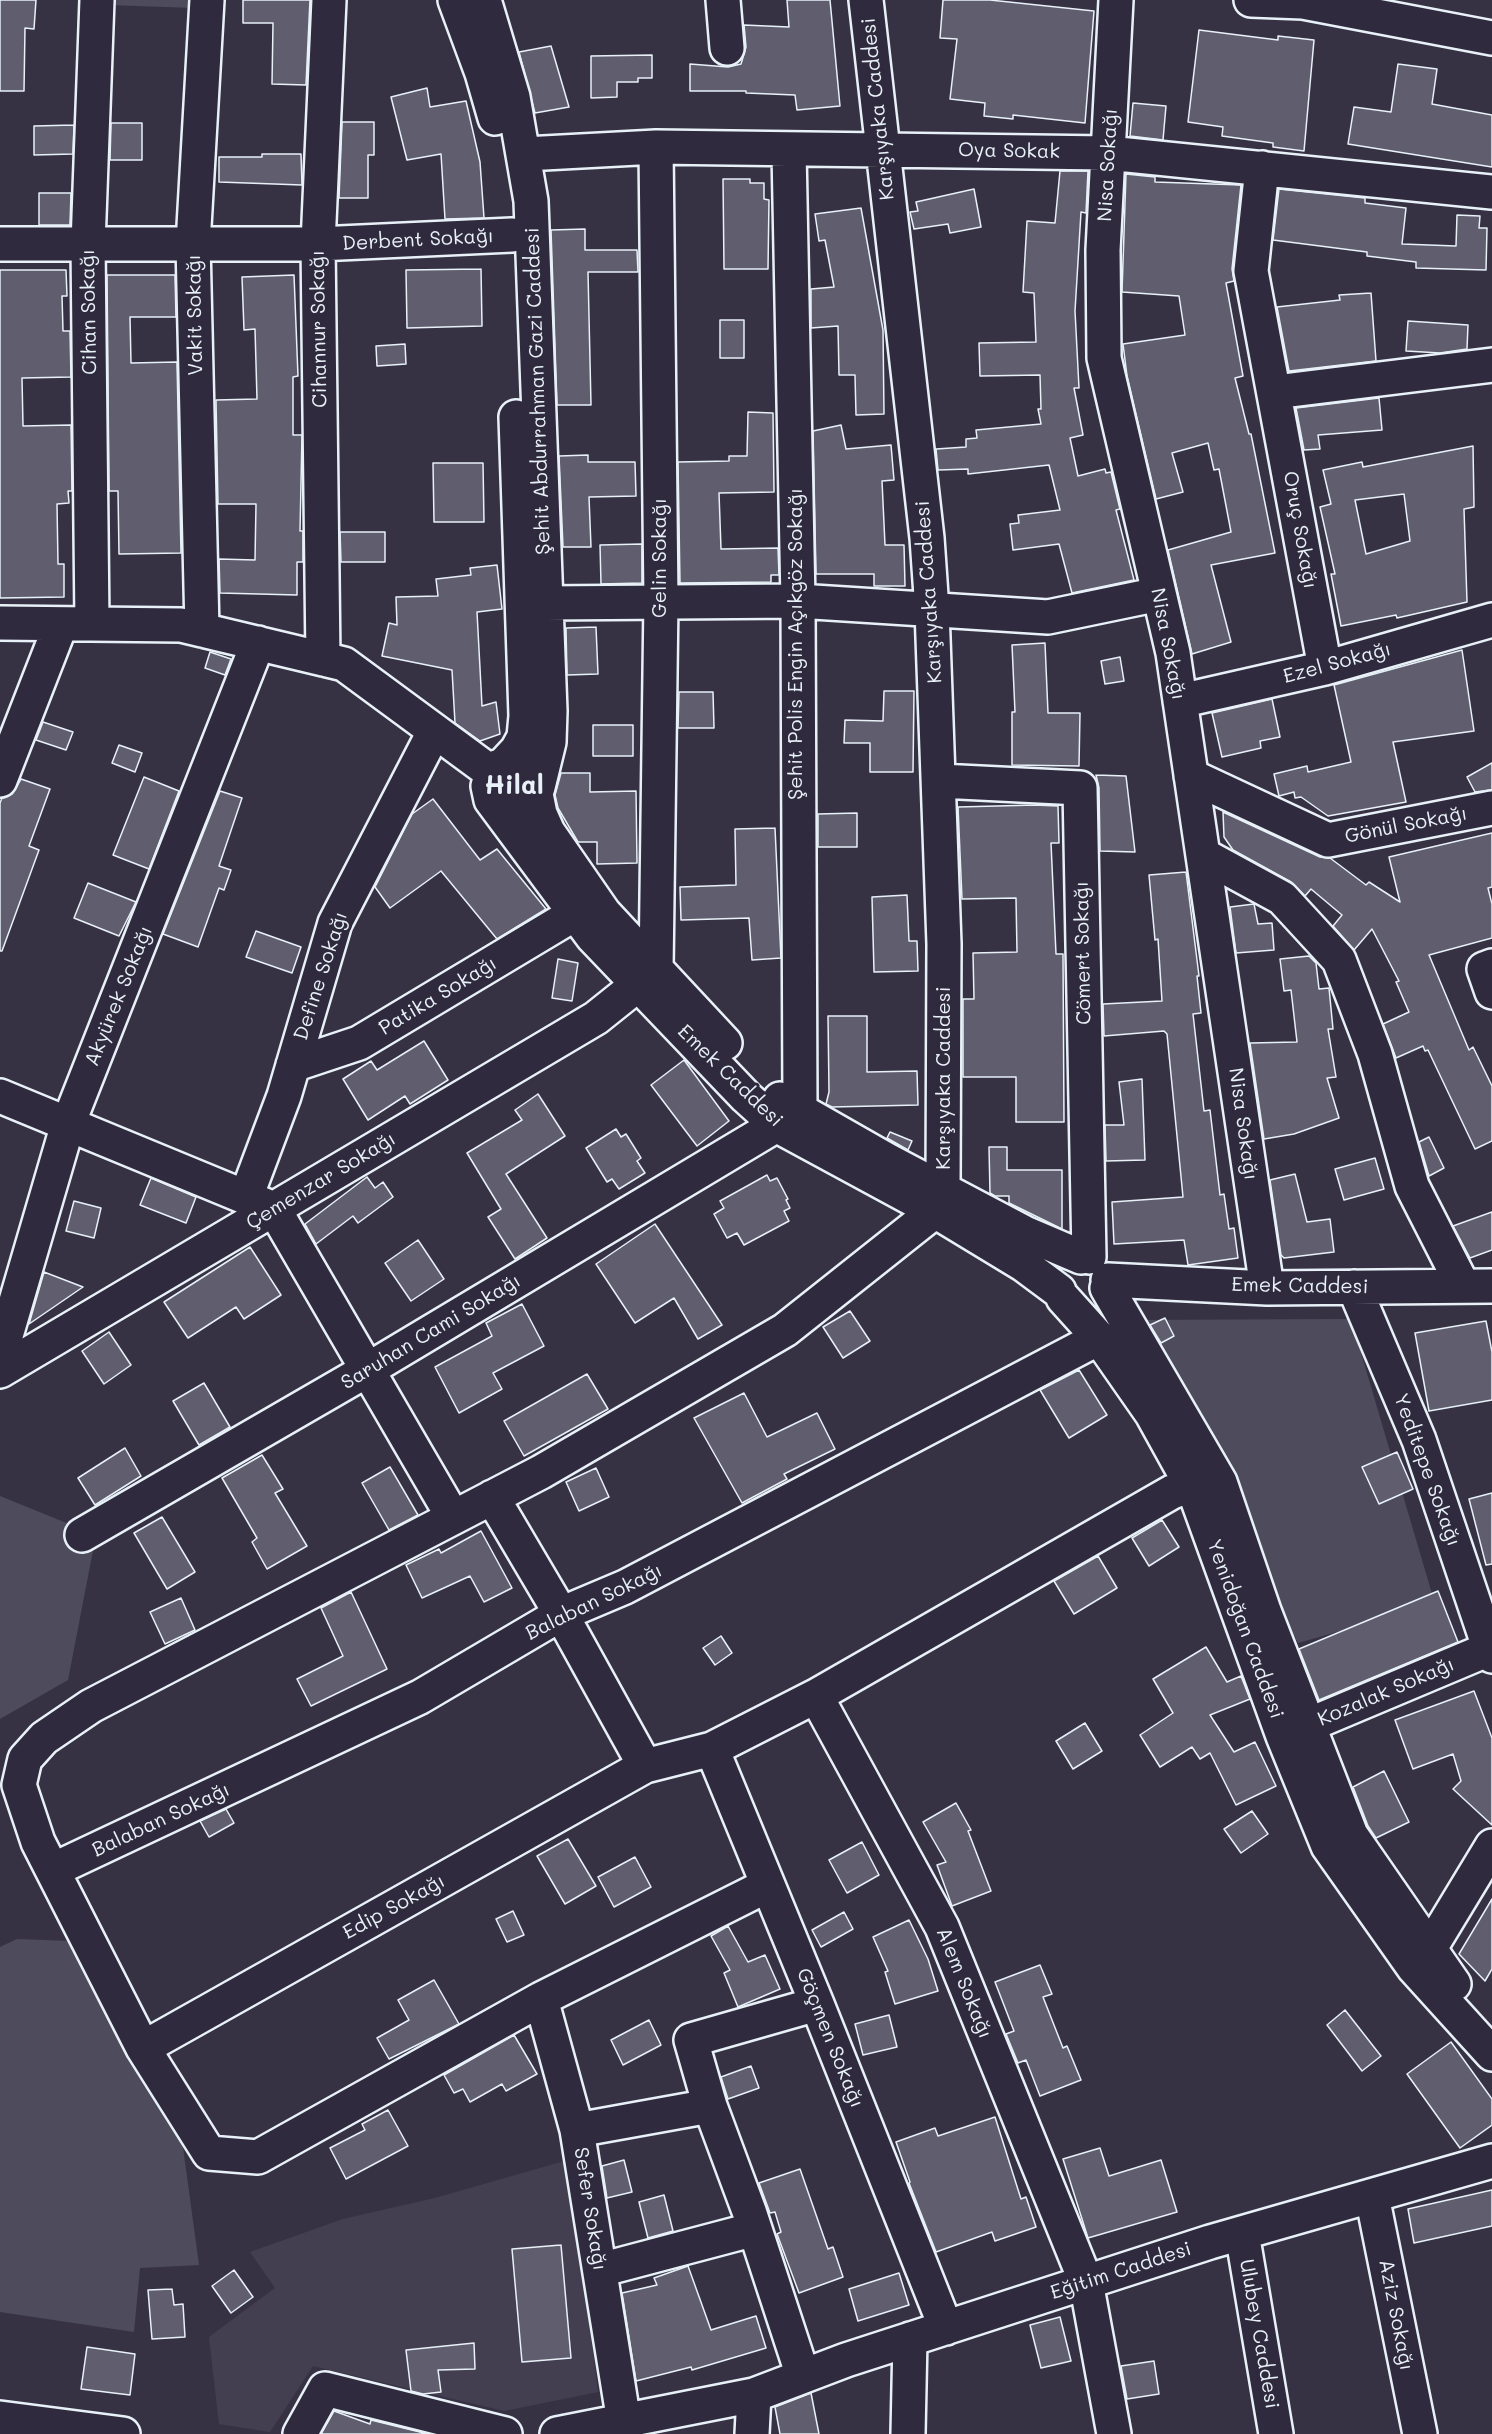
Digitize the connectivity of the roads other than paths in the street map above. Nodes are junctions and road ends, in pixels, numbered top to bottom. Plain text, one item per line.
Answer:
1 (97, 0) edge
2 (207, 0) edge
3 (329, 0) edge
4 (455, 0) edge
5 (484, 0) edge
6 (723, 0) edge
7 (866, 0) edge
8 (1116, 0) edge
9 (1251, 0) edge
10 (1303, 1) edge
11 (1492, 38) edge
12 (727, 48) dead end
13 (656, 147) junction
14 (881, 149) junction
15 (789, 151) junction
16 (1108, 153) junction
17 (525, 154) junction
18 (1262, 168) junction
19 (1492, 192) edge
20 (512, 235) junction
21 (0, 244) edge
22 (88, 244) junction
23 (193, 244) junction
24 (318, 244) junction
25 (1492, 365) edge
26 (1275, 392) junction
27 (1159, 594) junction
28 (661, 600) junction
29 (798, 601) junction
30 (545, 603) junction
31 (932, 610) junction
32 (1492, 620) edge
33 (0, 623) edge
34 (76, 624) junction
35 (202, 630) junction
36 (258, 643) junction
37 (323, 659) junction
38 (1325, 668) junction
39 (1180, 700) junction
40 (434, 732) junction
41 (498, 768) junction
42 (1191, 776) junction
43 (0, 780) edge
44 (940, 781) junction
45 (537, 790) junction
46 (496, 805) junction
47 (1492, 808) edge
48 (1203, 855) junction
49 (576, 913) junction
50 (1492, 966) edge
51 (647, 977) junction
52 (1492, 992) edge
53 (293, 1065) junction
54 (0, 1096) edge
55 (789, 1118) junction
56 (68, 1124) junction
57 (939, 1199) junction
58 (260, 1203) junction
59 (1096, 1271) junction
60 (1478, 1286) edge
61 (1354, 1287) junction
62 (1267, 1288) junction
63 (1061, 1294) junction
64 (1099, 1338) junction
65 (0, 1356) edge
66 (369, 1369) junction
67 (0, 1371) edge
68 (1191, 1485) junction
69 (492, 1497) junction
70 (453, 1517) junction
71 (82, 1535) dead end
72 (561, 1614) junction
73 (1491, 1652) edge
74 (816, 1696) junction
75 (1295, 1731) junction
76 (712, 1749) junction
77 (645, 1766) junction
78 (1492, 1846) edge
79 (52, 1870) junction
80 (766, 1886) junction
81 (1422, 1959) junction
82 (541, 1999) junction
83 (817, 2004) junction
84 (1492, 2021) edge
85 (143, 2048) junction
86 (1492, 2054) edge
87 (710, 2106) junction
88 (577, 2130) junction
89 (1492, 2161) edge
90 (1372, 2196) junction
91 (755, 2229) junction
92 (1242, 2233) junction
93 (600, 2270) junction
94 (1086, 2282) junction
95 (946, 2328) junction
96 (910, 2339) junction
97 (802, 2376) junction
98 (754, 2395) junction
99 (0, 2418) edge
100 (641, 2424) edge
101 (123, 2434) edge
102 (300, 2434) edge
103 (505, 2434) edge
104 (557, 2434) edge
105 (752, 2434) edge
106 (908, 2434) edge
107 (1114, 2434) edge
108 (1276, 2434) edge
109 (1420, 2434) edge

1 - 22 street, Cihan Sokağı
2 - 23 street, Vakit Sokağı
3 - 24 street, Cihannur Sokağı
4 - 20 street, Şehit Abdurrahman Gazi Caddesi
5 - 17 street, Şehit Abdurrahman Gazi Caddesi
6 - 12 street
7 - 14 street, Karşıyaka Caddesi
8 - 16 street, Nisa Sokağı
9 - 10 street
10 - 11 street
13 - 15 street, Oya Sokak
13 - 17 street, Oya Sokak
13 - 28 street, Gelin Sokağı
14 - 15 street, Oya Sokak
14 - 16 street, Oya Sokak
14 - 31 street, Karşıyaka Caddesi
15 - 29 street, Şehit Polis Engin Açıkgöz Sokağı
16 - 18 street, Oya Sokak
16 - 27 street, Nisa Sokağı
17 - 30 street, Şehit Abdurrahman Gazi Caddesi
18 - 19 street, Oya Sokak
18 - 26 street, Oruç Sokağı
20 - 24 street, Derbent Sokağı
20 - 41 street, Şehit Abdurrahman Gazi Caddesi
21 - 22 street, Derbent Sokağı
22 - 23 street, Derbent Sokağı
22 - 34 street, Cihan Sokağı
23 - 24 street, Derbent Sokağı
23 - 35 street, Vakit Sokağı
24 - 37 street, Cihannur Sokağı
25 - 26 street
26 - 38 street, Oruç Sokağı
27 - 31 street
27 - 39 street, Nisa Sokağı
28 - 29 street
28 - 30 street
28 - 51 street, Gelin Sokağı
29 - 31 street
29 - 55 street, Şehit Polis Engin Açıkgöz Sokağı
30 - 45 street, Şehit Abdurrahman Gazi Caddesi
31 - 44 street, Karşıyaka Caddesi
32 - 38 street, Ezel Sokağı
33 - 34 street
34 - 35 street
34 - 43 street
35 - 36 street
36 - 37 street
36 - 56 street, Akyürek Sokağı
37 - 40 street
38 - 39 street, Ezel Sokağı
39 - 42 street, Nisa Sokağı
40 - 41 street
40 - 53 street, Define Sokağı
41 - 45 street
41 - 46 street
42 - 47 street, Gönül Sokağı
42 - 48 street, Nisa Sokağı
44 - 57 street, Karşıyaka Caddesi
44 - 59 street, Cömert Sokağı
45 - 46 street
45 - 51 street, Emek Caddesi
46 - 49 street, Emek Caddesi
48 - 60 street
48 - 62 street, Nisa Sokağı
49 - 51 street, Emek Caddesi
49 - 53 street, Patika Sokağı
50 - 52 street
51 - 55 street, Emek Caddesi
51 - 58 street, Çemenzar Sokağı
53 - 58 street, Define Sokağı
54 - 56 street
55 - 57 street, Emek Caddesi
55 - 66 street, Saruhan Cami Sokağı
56 - 58 street
56 - 65 street, Akyürek Sokağı
57 - 59 street, Emek Caddesi
57 - 63 street, Emek Caddesi
57 - 69 street
58 - 66 street
58 - 67 street, Çemenzar Sokağı
59 - 62 street, Emek Caddesi
59 - 63 street
59 - 63 street
59 - 75 street, Yenidoğan Caddesi
60 - 61 street, Emek Caddesi
61 - 62 street, Emek Caddesi
61 - 73 street, Yeditepe Sokağı
63 - 64 street, Yenidoğan Caddesi
64 - 68 street, Yenidoğan Caddesi
64 - 72 street, Balaban Sokağı
66 - 70 street
66 - 71 street, Saruhan Cami Sokağı
68 - 74 street, Edip Sokağı
68 - 75 street, Yenidoğan Caddesi
69 - 70 street
69 - 72 street
70 - 79 street
72 - 77 street
72 - 79 street, Balaban Sokağı
73 - 75 street, Kozalak Sokağı
74 - 76 street, Edip Sokağı
74 - 94 street, Alem Sokağı
75 - 81 street, Yenidoğan Caddesi
76 - 77 street, Edip Sokağı
76 - 80 street, Göçmen Sokağı
77 - 85 street, Edip Sokağı
78 - 81 street
79 - 85 street
80 - 82 street
80 - 83 street, Göçmen Sokağı
81 - 84 street, Yenidoğan Caddesi
81 - 86 street, Yenidoğan Caddesi
82 - 85 street
82 - 88 street, Sefer Sokağı
83 - 87 street
83 - 95 street, Göçmen Sokağı
87 - 88 street
87 - 91 street
88 - 93 street, Sefer Sokağı
89 - 90 street, Eğitim Caddesi
90 - 92 street, Eğitim Caddesi
90 - 109 street, Aziz Sokağı
91 - 93 street
91 - 97 street
92 - 94 street, Eğitim Caddesi
92 - 108 street, Ulubey Caddesi
93 - 100 street, Sefer Sokağı
94 - 95 street, Eğitim Caddesi
94 - 107 street, Alem Sokağı
95 - 96 street, Eğitim Caddesi
96 - 97 street, Eğitim Caddesi
96 - 106 street
97 - 98 street, Eğitim Caddesi
98 - 100 street, Eğitim Caddesi
98 - 105 street
99 - 101 street
100 - 104 street, Eğitim Caddesi
102 - 103 street

